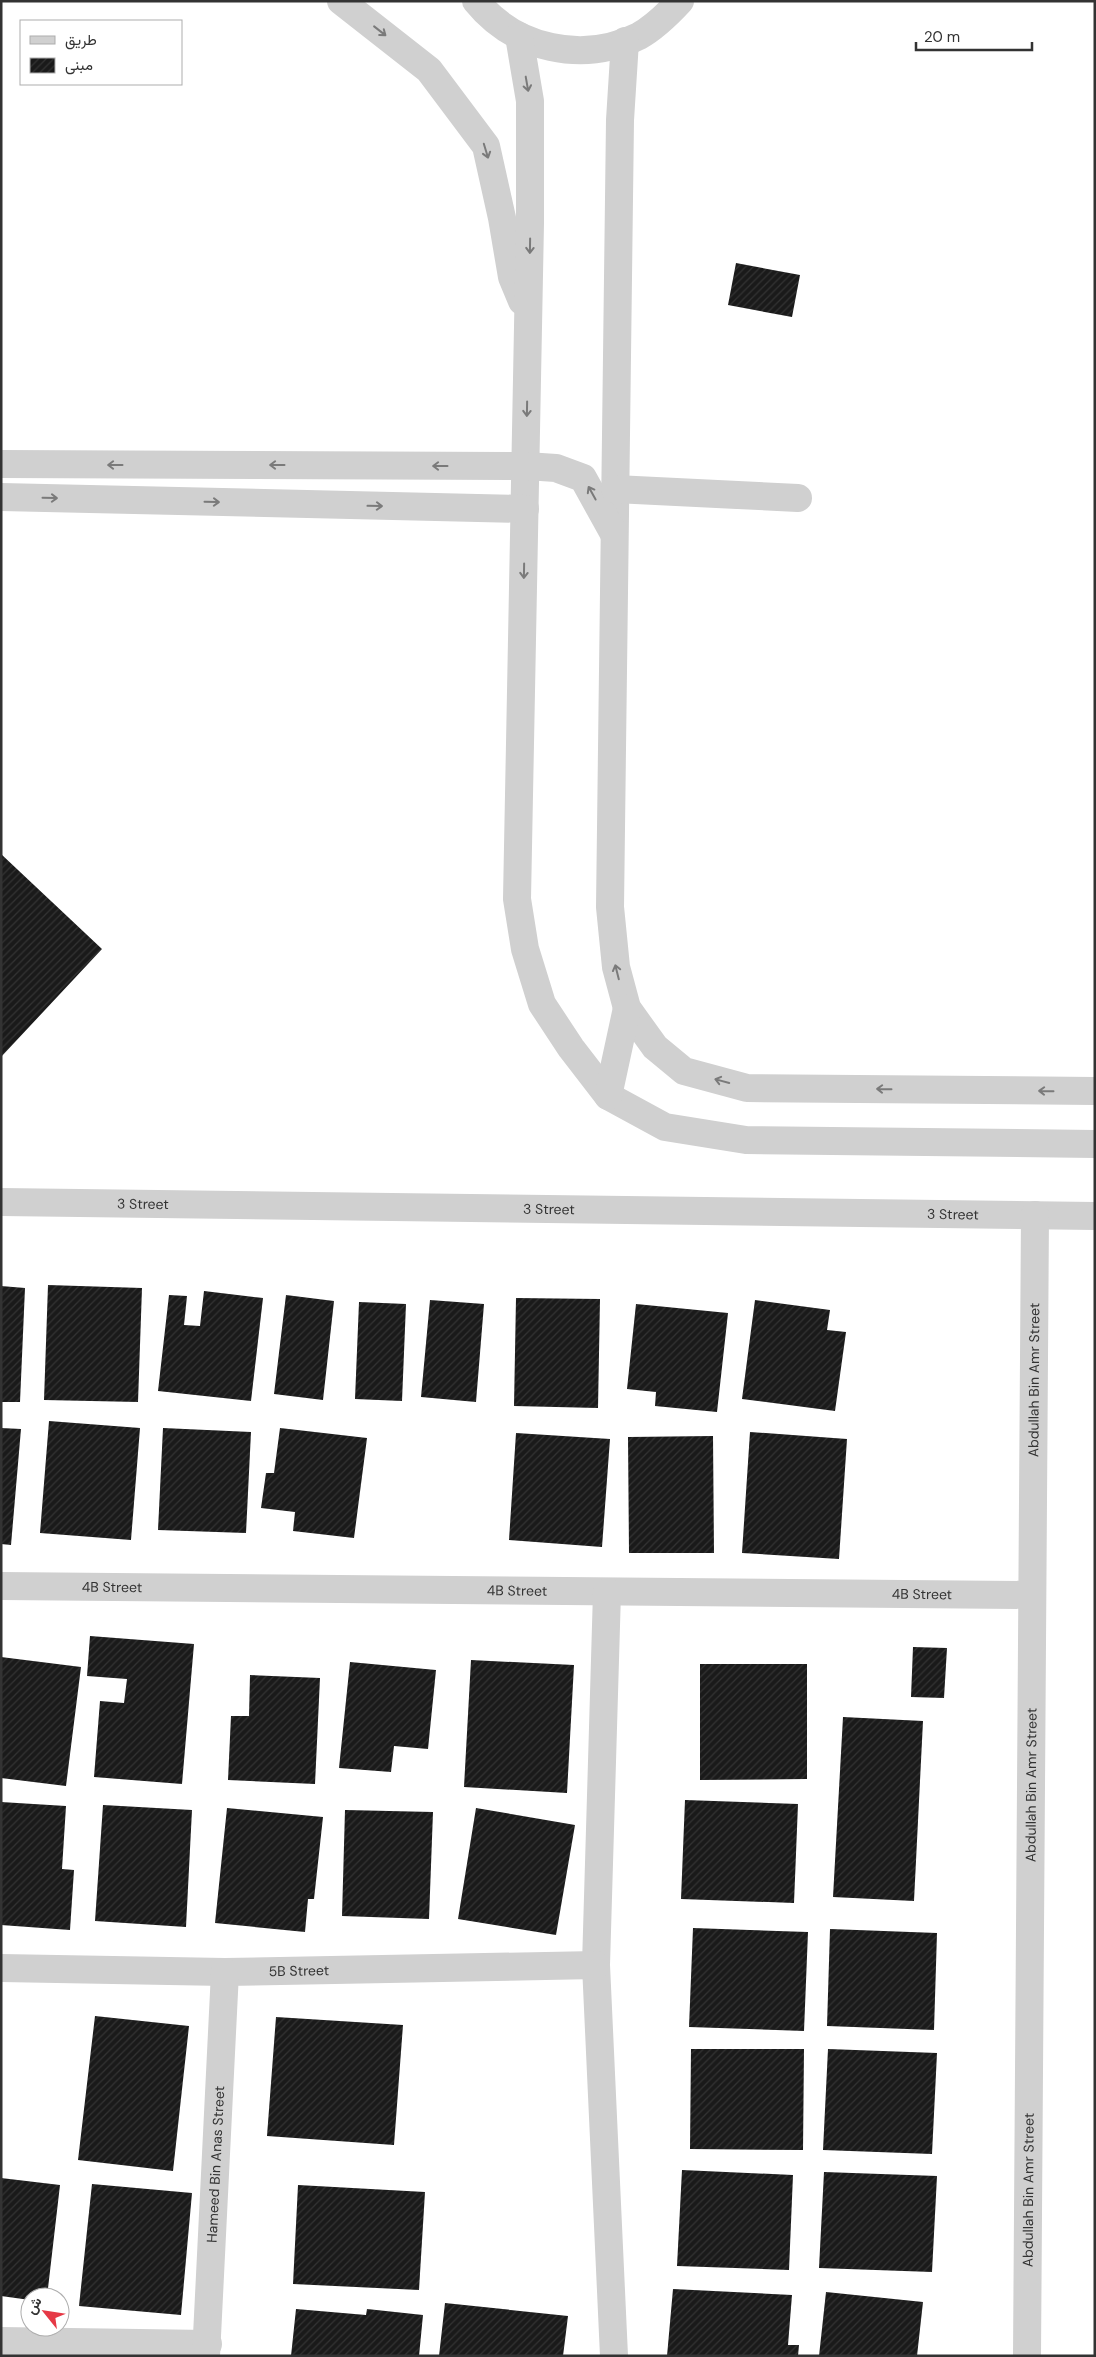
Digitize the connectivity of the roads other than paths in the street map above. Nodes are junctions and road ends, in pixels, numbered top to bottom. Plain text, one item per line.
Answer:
1 (342, 1) edge
2 (476, 1) edge
3 (680, 1) edge
4 (519, 36) junction
5 (625, 41) junction
6 (529, 318) junction
7 (1, 464) edge
8 (526, 466) junction
9 (615, 489) junction
10 (1, 497) edge
11 (798, 498) dead end
12 (525, 509) junction
13 (615, 536) junction
14 (627, 1008) junction
15 (1095, 1091) edge
16 (608, 1096) junction
17 (1095, 1144) edge
18 (1, 1202) edge
19 (1035, 1215) junction
20 (1095, 1216) edge
21 (1, 1586) edge
22 (607, 1592) junction
23 (1032, 1595) junction
24 (596, 1965) junction
25 (1, 1968) edge
26 (225, 1972) junction
27 (1, 2342) edge
28 (207, 2350) edge
29 (614, 2356) edge
30 (1027, 2356) edge

1 -> 6 street
2 - 4 street
3 - 5 street
4 - 5 street
4 -> 6 street
5 - 9 street
6 -> 8 street
8 -> 7 street
8 - 12 street
13 -> 8 street
9 - 11 street
9 - 13 street
10 -> 12 street
12 -> 16 street
14 -> 13 street
15 -> 14 street
14 - 16 street
16 - 17 street
18 - 19 street, 3 Street
19 - 20 street, 3 Street
19 - 23 street, Abdullah Bin Amr Street
21 - 22 street, 4B Street
22 - 23 street, 4B Street
22 - 24 street
23 - 30 street, Abdullah Bin Amr Street
24 - 26 street, 5B Street
24 - 29 street
25 - 26 street, 5B Street
26 - 28 street, Hameed Bin Anas Street
27 - 28 street

